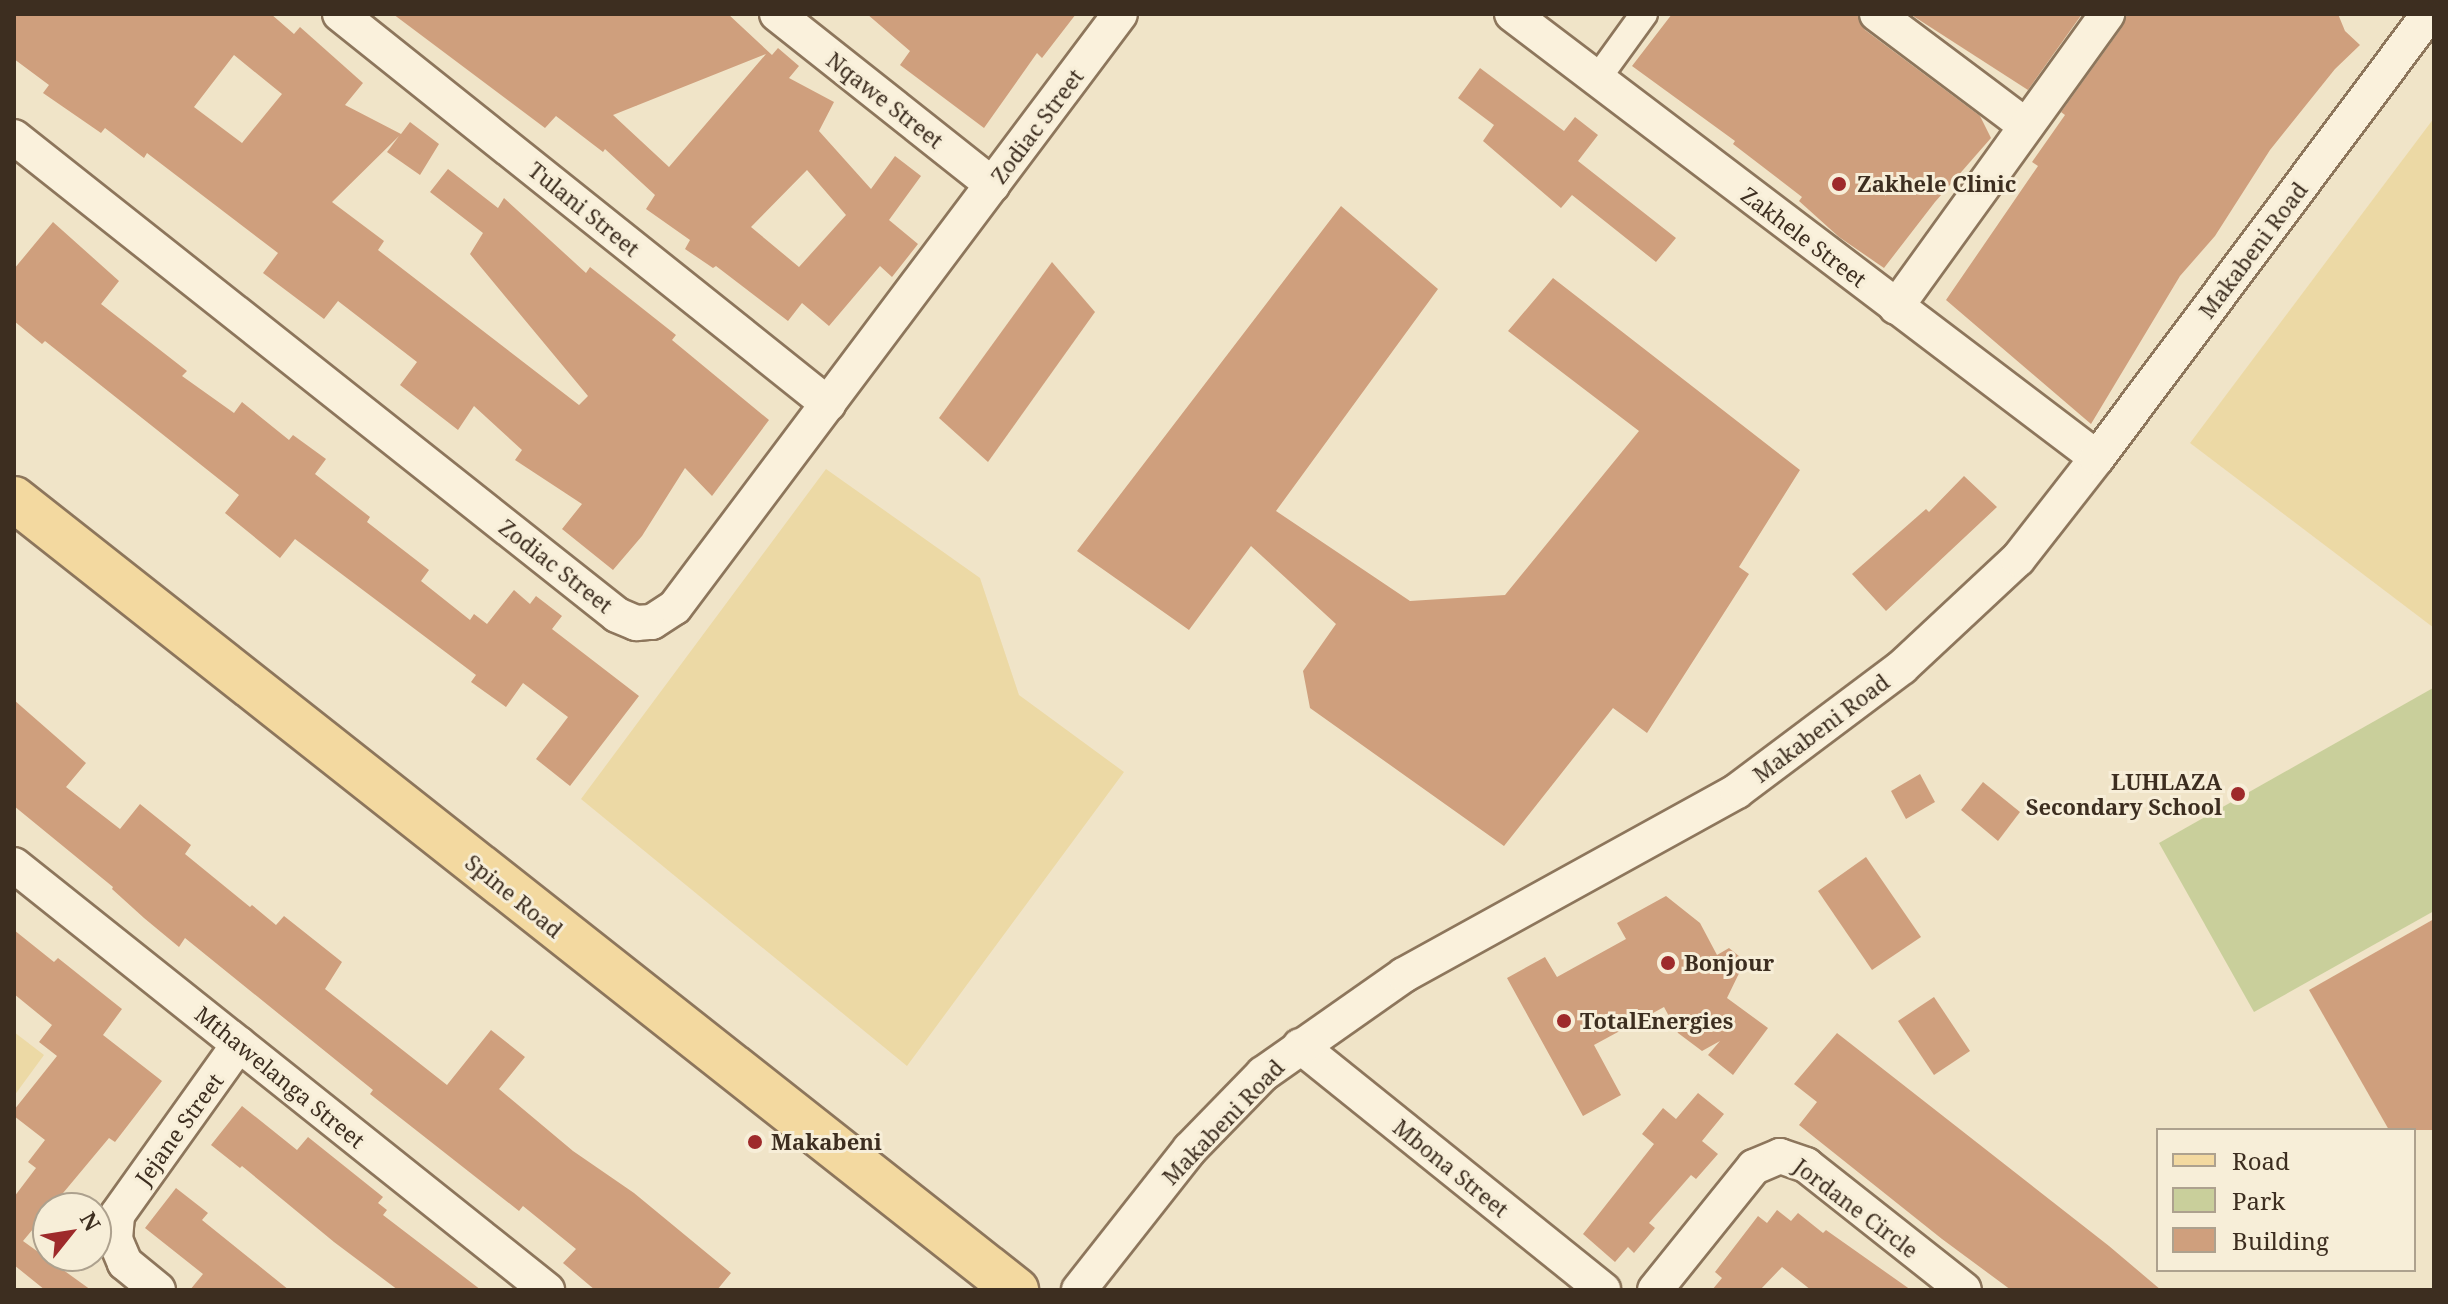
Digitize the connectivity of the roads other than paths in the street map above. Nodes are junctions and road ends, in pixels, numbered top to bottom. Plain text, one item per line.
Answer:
1 (340, 14) edge
2 (777, 14) edge
3 (1120, 14) edge
4 (1512, 14) edge
5 (1644, 14) edge
6 (1877, 14) edge
7 (2107, 14) edge
8 (2429, 14) edge
9 (1597, 79) junction
10 (2025, 125) junction
11 (14, 137) edge
12 (993, 185) junction
13 (1896, 307) junction
14 (828, 404) junction
15 (2097, 458) junction
16 (14, 499) edge
17 (14, 865) edge
18 (239, 1044) junction
19 (1300, 1046) junction
20 (158, 1290) edge
21 (547, 1290) edge
22 (1016, 1290) edge
23 (1079, 1290) edge
24 (1603, 1290) edge
25 (1655, 1290) edge
26 (1964, 1290) edge

1 - 14 street, Tulani Street
2 - 12 street, Nqawe Street
3 - 12 street, Zodiac Street
4 - 9 street, Zakhele Street
5 - 9 street
6 - 10 street
7 - 10 street
8 - 15 street, Makabeni Road
9 - 13 street, Zakhele Street
10 - 13 street
11 - 14 street, Zodiac Street
12 - 14 street, Zodiac Street
13 - 15 street, Zakhele Street
15 - 19 street, Makabeni Road
16 - 22 main road, Spine Road
17 - 18 street, Mthawelanga Street
18 - 20 street, Jejane Street
18 - 21 street, Mthawelanga Street
19 - 23 street, Makabeni Road
19 - 24 street, Mbona Street
25 - 26 street, Jordane Circle

